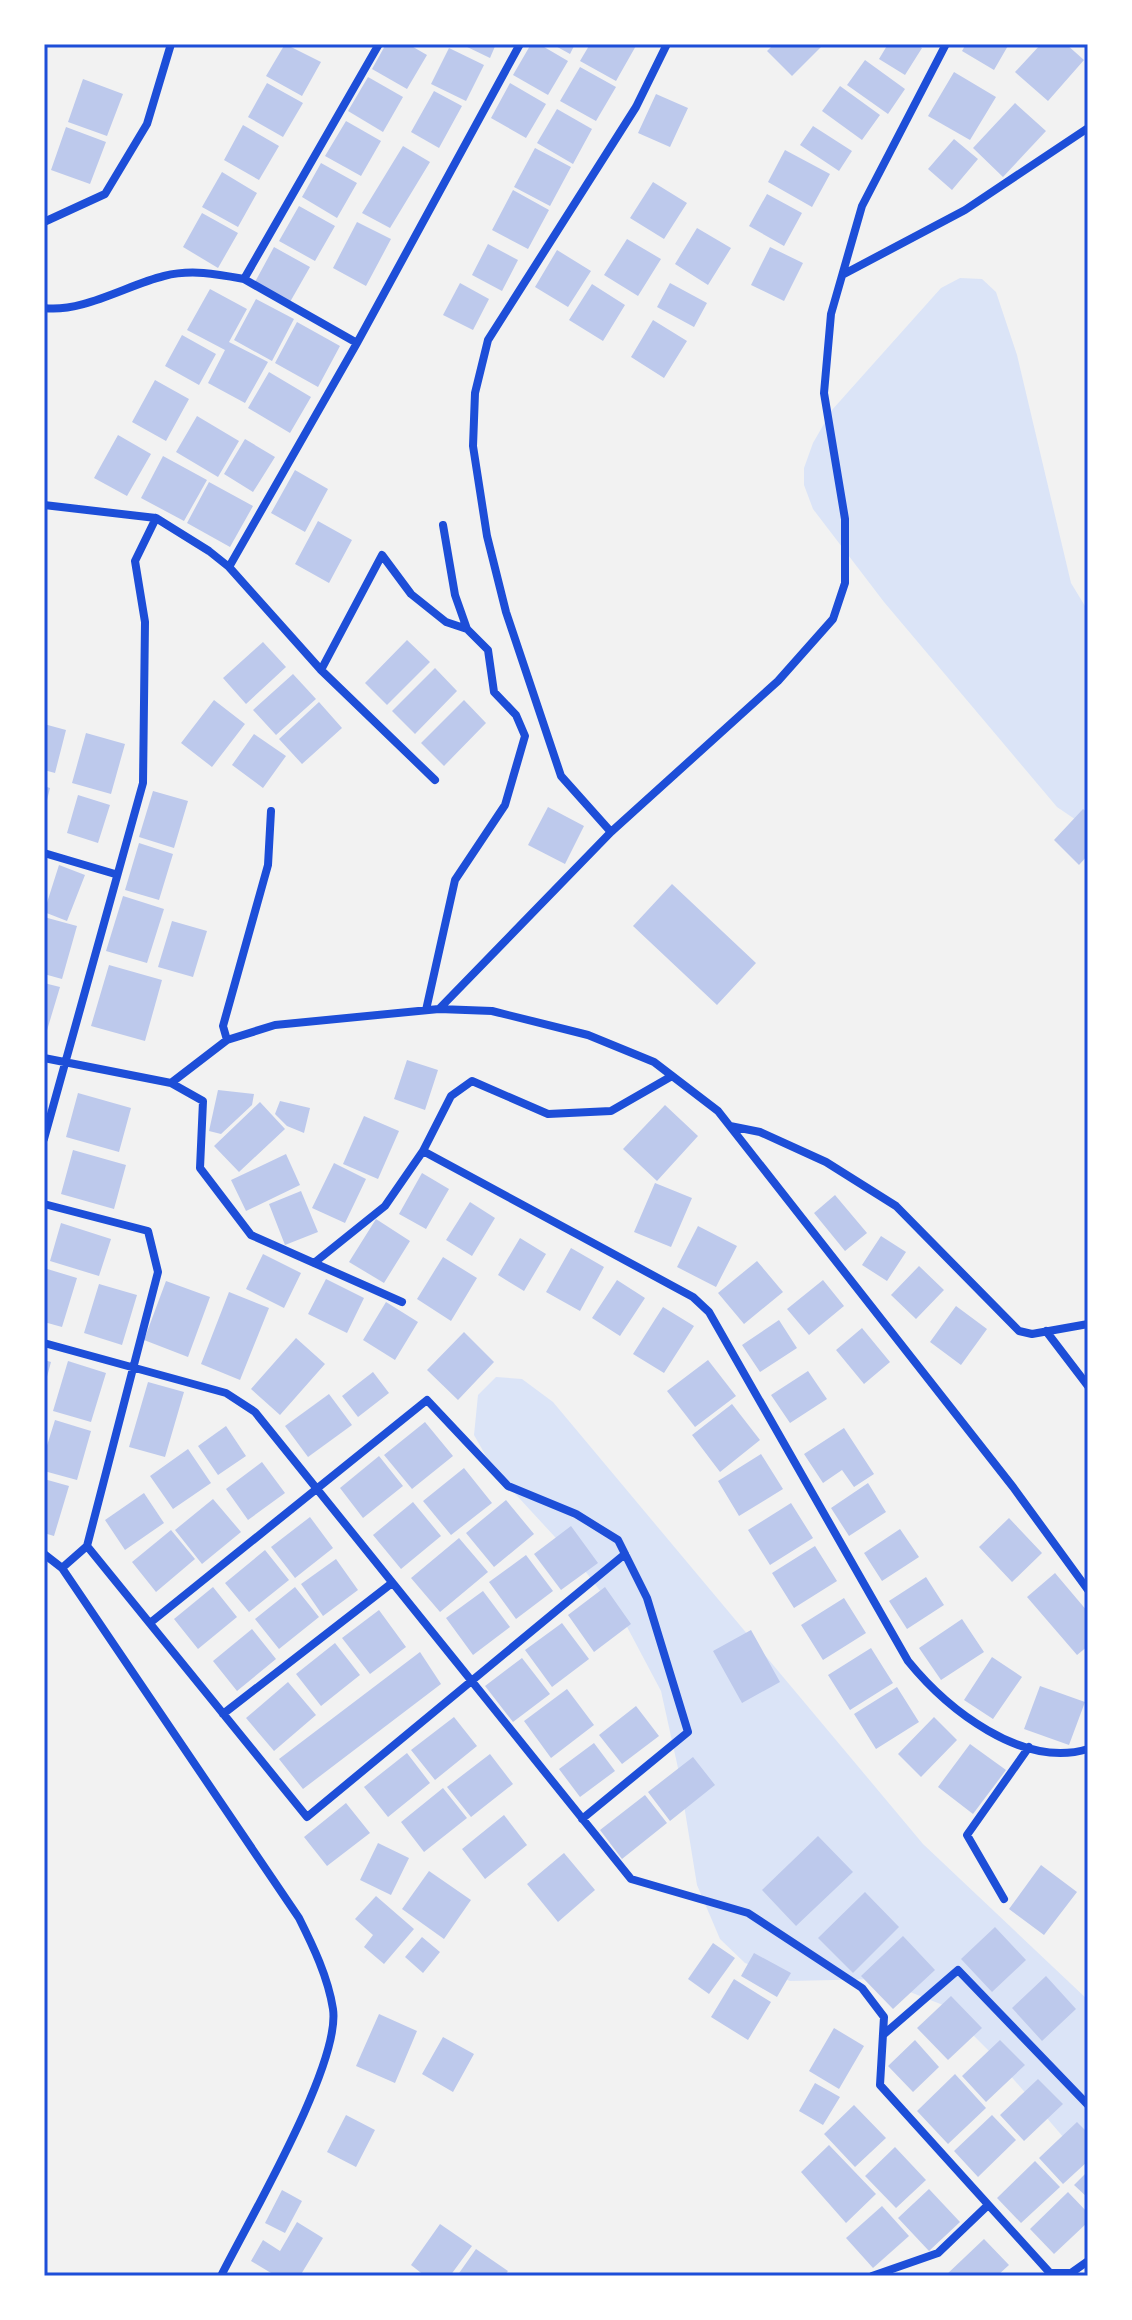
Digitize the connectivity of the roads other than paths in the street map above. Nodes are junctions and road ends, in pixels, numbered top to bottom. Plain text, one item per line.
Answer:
1 (171, 44) edge
2 (379, 44) edge
3 (520, 44) edge
4 (667, 44) edge
5 (946, 44) edge
6 (1088, 128) edge
7 (44, 222) edge
8 (844, 274) junction
9 (244, 279) junction
10 (44, 308) edge
11 (357, 343) junction
12 (44, 505) edge
13 (156, 518) junction
14 (443, 525) dead end
15 (229, 567) junction
16 (467, 629) junction
17 (321, 670) junction
18 (435, 780) dead end
19 (271, 811) dead end
20 (611, 832) junction
21 (44, 853) edge
22 (115, 874) junction
23 (439, 1009) junction
24 (426, 1010) junction
25 (227, 1040) junction
26 (44, 1058) edge
27 (64, 1064) junction
28 (672, 1076) junction
29 (171, 1083) junction
30 (729, 1125) junction
31 (44, 1139) edge
32 (423, 1151) junction
33 (44, 1204) edge
34 (314, 1263) junction
35 (402, 1302) dead end
36 (1088, 1324) edge
37 (1046, 1331) junction
38 (44, 1343) edge
39 (132, 1365) junction
40 (1088, 1386) edge
41 (315, 1488) junction
42 (87, 1546) junction
43 (44, 1554) edge
44 (625, 1554) junction
45 (62, 1568) junction
46 (392, 1583) junction
47 (1088, 1590) edge
48 (150, 1623) junction
49 (472, 1682) junction
50 (223, 1714) junction
51 (1029, 1747) junction
52 (1088, 1749) edge
53 (582, 1819) junction
54 (1004, 1899) dead end
55 (883, 2035) junction
56 (1088, 2105) edge
57 (987, 2206) junction
58 (1088, 2261) edge
59 (221, 2276) edge
60 (872, 2276) edge

1 - 7 street
2 - 9 street
3 - 11 street
4 - 20 street
5 - 8 street
6 - 8 street
8 - 20 street
9 - 10 street
9 - 11 street
11 - 15 street
12 - 13 street
13 - 15 street
13 - 22 street
14 - 16 street
15 - 17 street
16 - 17 street
16 - 24 street
17 - 18 street
19 - 25 street
20 - 23 street
21 - 22 street
22 - 27 street
23 - 24 street
23 - 28 street
24 - 25 street
25 - 29 street
26 - 27 street
27 - 29 street
27 - 31 street
28 - 30 street
28 - 32 street
29 - 34 street
30 - 37 street
30 - 47 street
32 - 34 street
32 - 51 street
33 - 39 street
34 - 35 street
36 - 37 street
37 - 40 street
38 - 39 street
39 - 41 street
39 - 42 street
41 - 44 street
41 - 46 street
41 - 48 street
42 - 45 street
42 - 48 street
43 - 45 street
44 - 49 street
44 - 53 street
45 - 59 street
46 - 49 street
46 - 50 street
48 - 50 street
49 - 50 street
49 - 53 street
51 - 52 street
51 - 54 street
53 - 55 street
55 - 56 street
55 - 57 street
57 - 58 street
57 - 60 street

